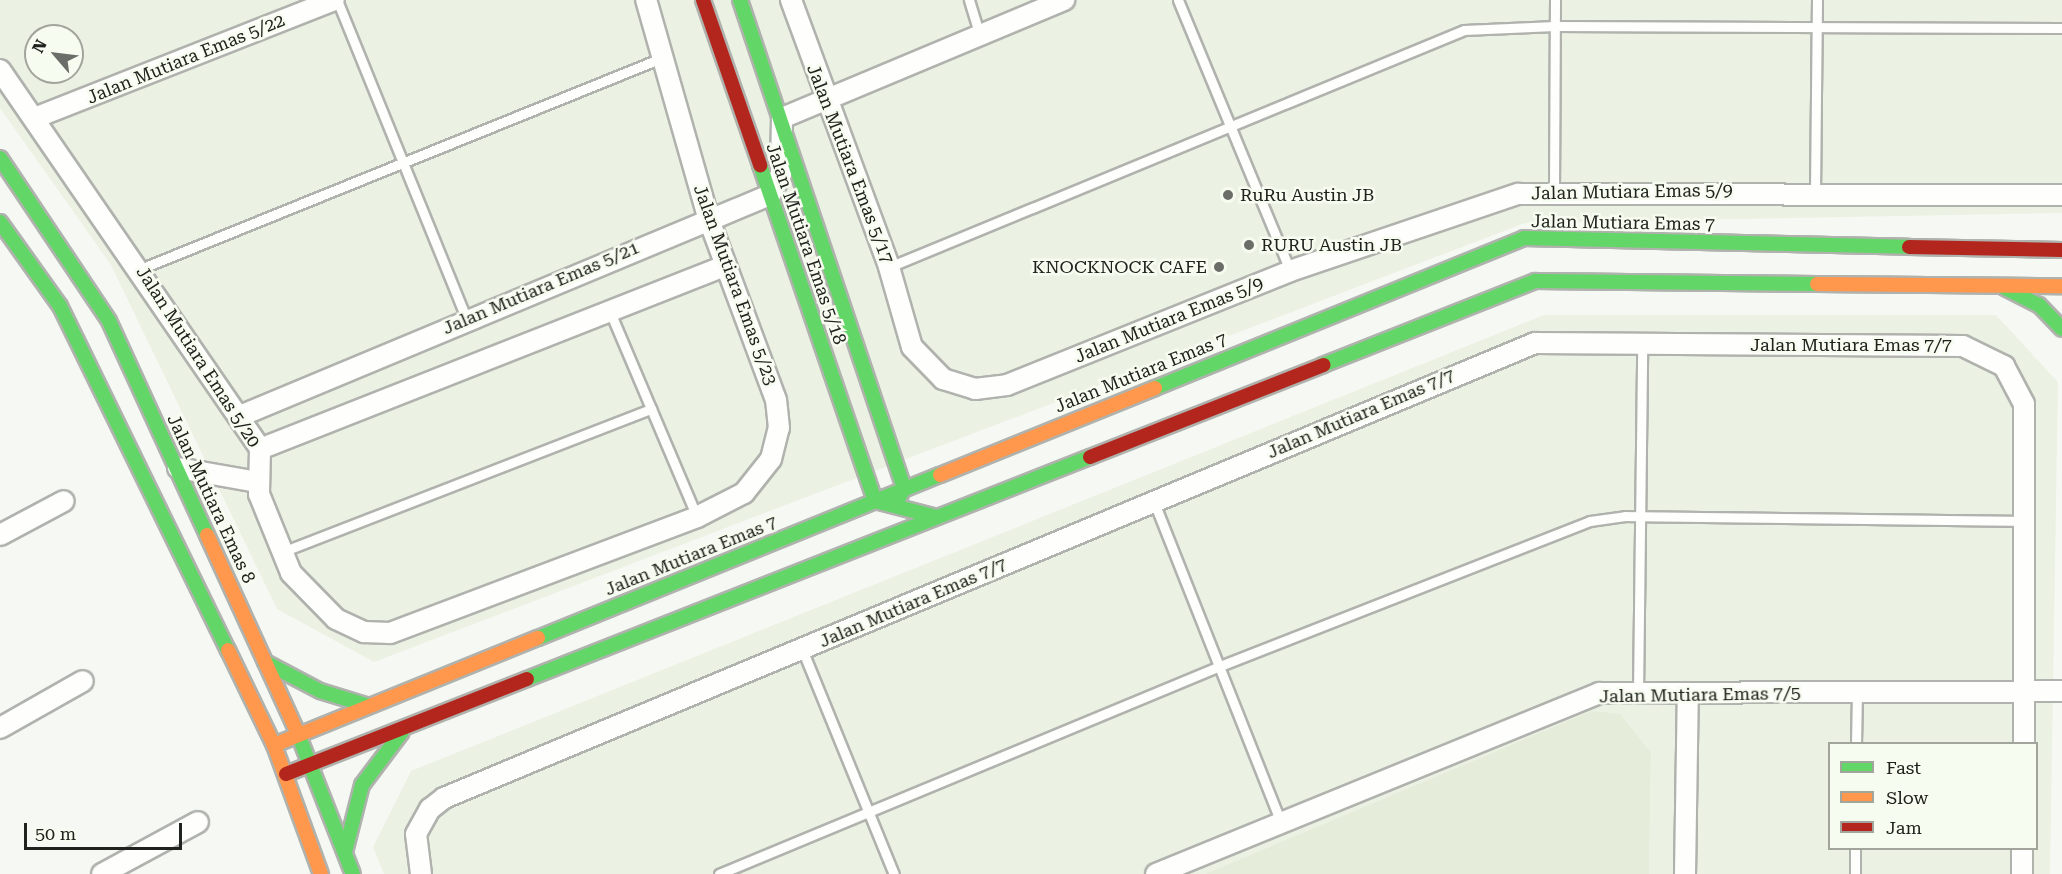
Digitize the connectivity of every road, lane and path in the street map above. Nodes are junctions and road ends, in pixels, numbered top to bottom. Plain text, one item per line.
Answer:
1 (335, 0) edge
2 (646, 0) edge
3 (703, 0) edge
4 (740, 0) edge
5 (791, 0) edge
6 (969, 0) edge
7 (1064, 0) edge
8 (1178, 0) edge
9 (1555, 0) edge
10 (1817, 0) edge
11 (296, 7) edge
12 (1555, 26) junction
13 (1816, 27) junction
14 (2062, 28) edge
15 (981, 35) junction
16 (664, 57) junction
17 (0, 70) edge
18 (824, 100) junction
19 (37, 117) junction
20 (782, 118) junction
21 (1230, 128) junction
22 (0, 158) edge
23 (400, 164) junction
24 (1554, 190) junction
25 (1815, 191) junction
26 (770, 195) junction
27 (2062, 195) edge
28 (708, 218) junction
29 (0, 222) edge
30 (2062, 250) edge
31 (726, 266) junction
32 (889, 267) junction
33 (140, 268) junction
34 (1290, 271) junction
35 (2000, 285) junction
36 (2062, 286) edge
37 (610, 312) junction
38 (466, 320) junction
39 (2062, 329) edge
40 (905, 330) joint
41 (1642, 343) junction
42 (651, 409) junction
43 (240, 416) junction
44 (260, 449) junction
45 (178, 468) junction
46 (257, 482) junction
47 (904, 488) junction
48 (744, 493) joint
49 (64, 501) dead end
50 (875, 501) junction
51 (1154, 501) junction
52 (895, 507) junction
53 (697, 517) junction
54 (937, 517) junction
55 (1641, 517) junction
56 (2024, 521) junction
57 (0, 535) edge
58 (861, 546) junction
59 (280, 553) junction
60 (802, 649) junction
61 (265, 662) junction
62 (1220, 666) junction
63 (83, 681) dead end
64 (2062, 691) edge
65 (1638, 693) junction
66 (1688, 693) junction
67 (1857, 693) junction
68 (2025, 693) junction
69 (369, 706) junction
70 (0, 728) edge
71 (405, 729) junction
72 (298, 735) junction
73 (1856, 742) edge
74 (2024, 742) edge
75 (274, 745) junction
76 (312, 765) junction
77 (286, 774) junction
78 (872, 810) junction
79 (198, 822) dead end
80 (1281, 823) junction
81 (1855, 850) edge
82 (2022, 850) edge
83 (345, 852) junction
84 (102, 874) edge
85 (321, 874) edge
86 (353, 874) edge
87 (421, 874) edge
88 (719, 874) edge
89 (894, 874) edge
90 (1158, 874) edge
91 (1685, 874) edge
92 (1855, 874) edge
93 (2022, 874) edge

1 - 11 street, Jalan Mutiara Emas 5/22
1 - 23 lane
2 - 16 street, Jalan Mutiara Emas 5/23
3 - 26 street, Jalan Mutiara Emas 5/18
4 - 20 street, Jalan Mutiara Emas 5/18
5 - 18 street, Jalan Mutiara Emas 5/17
6 - 15 lane
7 - 15 street
8 - 21 lane
9 - 12 lane
10 - 13 lane
11 - 19 street, Jalan Mutiara Emas 5/22
12 - 13 lane
12 - 21 lane
12 - 24 lane
13 - 14 lane
13 - 25 lane
15 - 18 street
16 - 23 lane
16 - 28 street, Jalan Mutiara Emas 5/23
17 - 19 street, Jalan Mutiara Emas 5/20
18 - 20 street
18 - 32 street, Jalan Mutiara Emas 5/17
19 - 33 street, Jalan Mutiara Emas 5/20
20 - 26 street
20 - 47 street, Jalan Mutiara Emas 5/18
21 - 32 lane
21 - 34 lane
22 - 45 street, Jalan Mutiara Emas 8
23 - 33 lane
23 - 38 lane
24 - 25 street, Jalan Mutiara Emas 5/9
24 - 34 street, Jalan Mutiara Emas 5/9
25 - 27 street, Jalan Mutiara Emas 5/9
26 - 28 street, Jalan Mutiara Emas 5/21
26 - 50 street, Jalan Mutiara Emas 5/18
28 - 31 street, Jalan Mutiara Emas 5/23
28 - 38 street, Jalan Mutiara Emas 5/21
29 - 75 street
30 - 47 street, Jalan Mutiara Emas 7
31 - 37 street
31 - 48 street, Jalan Mutiara Emas 5/23
32 - 40 street, Jalan Mutiara Emas 5/17
33 - 43 street, Jalan Mutiara Emas 5/20
34 - 40 street, Jalan Mutiara Emas 5/9
35 - 36 street
35 - 39 street
35 - 54 street
37 - 42 lane
37 - 44 street
38 - 43 street, Jalan Mutiara Emas 5/21
41 - 51 street, Jalan Mutiara Emas 7/7
41 - 55 lane
41 - 56 street, Jalan Mutiara Emas 7/7
42 - 53 lane
42 - 59 lane
43 - 44 street, Jalan Mutiara Emas 5/20
44 - 46 street, Jalan Mutiara Emas 5/20
45 - 46 street
45 - 61 street, Jalan Mutiara Emas 8
46 - 59 street, Jalan Mutiara Emas 5/20
47 - 50 street, Jalan Mutiara Emas 7
47 - 52 street
48 - 53 street, Jalan Mutiara Emas 5/20
49 - 57 street
50 - 52 street
50 - 69 street, Jalan Mutiara Emas 7
51 - 60 street, Jalan Mutiara Emas 7/7
51 - 62 lane
52 - 54 street
52 - 58 street
53 - 59 street, Jalan Mutiara Emas 5/20
54 - 58 street
55 - 56 lane
55 - 62 lane
55 - 65 lane
56 - 68 street, Jalan Mutiara Emas 7/7
58 - 71 street
60 - 78 lane
60 - 87 street, Jalan Mutiara Emas 7/7
61 - 69 street
61 - 72 street, Jalan Mutiara Emas 8
62 - 78 lane
62 - 80 lane
63 - 70 street
64 - 68 street, Jalan Mutiara Emas 7/5
65 - 66 street, Jalan Mutiara Emas 7/5
65 - 80 street, Jalan Mutiara Emas 7/5
66 - 67 street, Jalan Mutiara Emas 7/5
66 - 91 street
67 - 68 street, Jalan Mutiara Emas 7/5
67 - 73 lane
68 - 74 street, Jalan Mutiara Emas 7/7
69 - 72 street, Jalan Mutiara Emas 7
71 - 76 street
71 - 83 street
72 - 75 street, Jalan Mutiara Emas 7
72 - 76 street, Jalan Mutiara Emas 8
75 - 77 street
76 - 77 street
76 - 83 street, Jalan Mutiara Emas 8
77 - 85 street
78 - 88 lane
78 - 89 lane
79 - 84 street
80 - 90 street, Jalan Mutiara Emas 7/5
81 - 92 lane
82 - 93 street
83 - 86 street, Jalan Mutiara Emas 8

